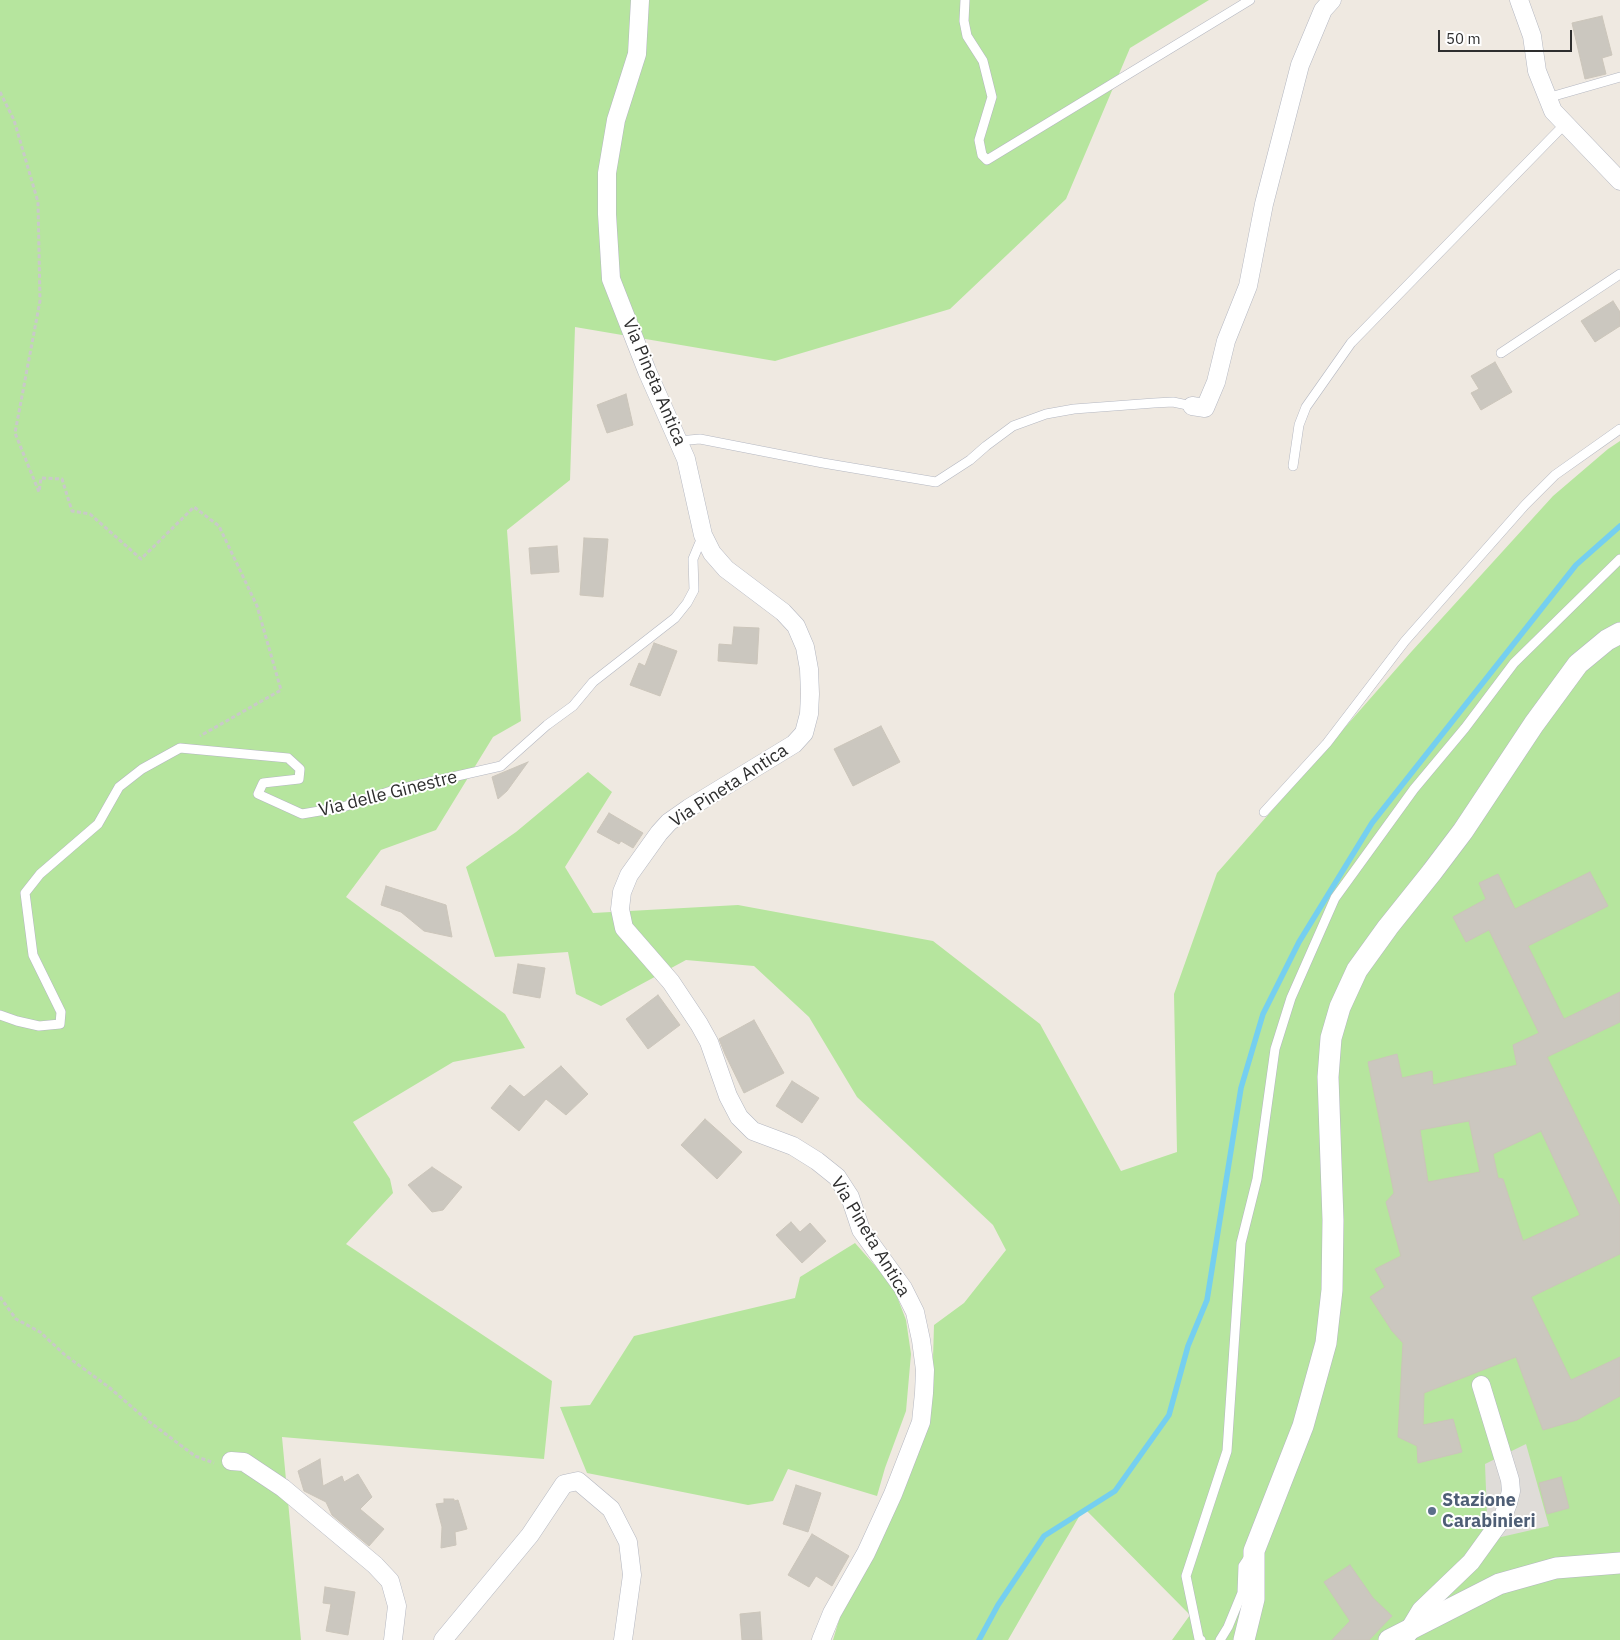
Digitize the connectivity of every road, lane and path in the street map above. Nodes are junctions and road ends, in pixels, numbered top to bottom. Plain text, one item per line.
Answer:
1 (640, 0) edge
2 (965, 0) edge
3 (1250, 0) edge
4 (1332, 0) edge
5 (1519, 0) edge
6 (1620, 77) edge
7 (0, 92) edge
8 (1547, 98) junction
9 (1565, 124) junction
10 (1620, 180) edge
11 (1620, 274) edge
12 (1501, 353) dead end
13 (1192, 406) joint
14 (1620, 430) edge
15 (678, 441) junction
16 (1293, 466) dead end
17 (703, 534) junction
18 (1620, 559) edge
19 (1620, 633) edge
20 (180, 748) junction
21 (1264, 812) dead end
22 (0, 1015) edge
23 (0, 1297) edge
24 (1481, 1385) dead end
25 (231, 1461) joint
26 (1254, 1551) junction
27 (1620, 1563) edge
28 (1409, 1635) edge
29 (1245, 1639) edge
30 (393, 1640) edge
31 (443, 1640) edge
32 (623, 1640) edge
33 (821, 1640) edge
34 (1201, 1640) edge
35 (1220, 1640) edge
36 (1388, 1640) edge

1 - 15 street, Via Pineta Antica
2 - 3 lane
4 - 13 street
5 - 8 street
6 - 8 lane
7 - 20 path
8 - 9 street
9 - 10 street
9 - 16 lane
11 - 12 lane
13 - 15 lane
14 - 21 lane
15 - 17 street, Via Pineta Antica
17 - 20 lane, Via delle Ginestre
17 - 33 street, Via Pineta Antica
18 - 34 lane
19 - 26 street
20 - 22 lane
23 - 25 path
24 - 28 street
25 - 30 street
26 - 29 street
26 - 35 lane
27 - 28 street
28 - 36 street
31 - 32 street

